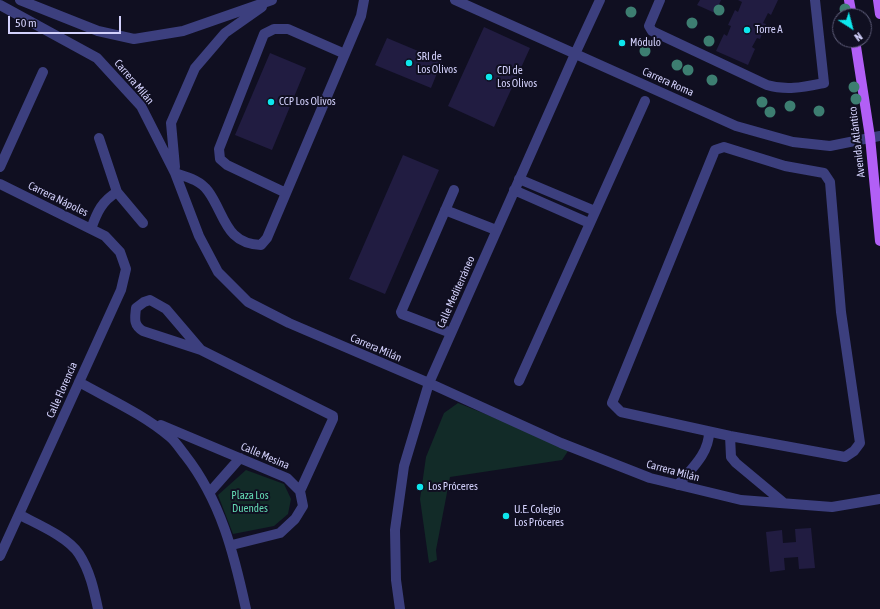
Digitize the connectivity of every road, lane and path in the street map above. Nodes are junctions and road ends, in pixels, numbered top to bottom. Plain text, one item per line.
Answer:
1 (20, 0) edge
2 (272, 0) edge
3 (364, 0) edge
4 (455, 0) edge
5 (600, 0) edge
6 (660, 0) edge
7 (815, 0) edge
8 (878, 0) edge
9 (0, 5) edge
10 (880, 14) edge
11 (858, 48) edge
12 (345, 54) junction
13 (574, 54) junction
14 (43, 72) dead end
15 (645, 101) dead end
16 (875, 136) edge
17 (98, 138) dead end
18 (0, 167) edge
19 (176, 173) junction
20 (519, 179) junction
21 (0, 184) edge
22 (454, 190) dead end
23 (514, 190) junction
24 (118, 192) junction
25 (286, 193) junction
26 (445, 210) junction
27 (595, 211) junction
28 (144, 223) dead end
29 (589, 223) junction
30 (91, 229) junction
31 (496, 230) junction
32 (105, 236) joint
33 (880, 241) edge
34 (451, 332) junction
35 (201, 350) junction
36 (519, 381) dead end
37 (79, 382) junction
38 (429, 383) junction
39 (146, 419) junction
40 (709, 432) junction
41 (730, 436) junction
42 (240, 458) junction
43 (678, 485) junction
44 (300, 491) junction
45 (210, 492) junction
46 (880, 499) edge
47 (784, 504) junction
48 (20, 515) junction
49 (232, 545) junction
50 (0, 556) edge
51 (98, 609) edge
52 (246, 609) edge
53 (400, 609) edge

1 - 2 street
2 - 19 street
3 - 12 street
4 - 13 street, Carrera Roma
5 - 13 street, Calle Mediterráneo
6 - 7 street
8 - 10 main road
9 - 19 street, Carrera Milán
11 - 16 main road, Avenida Atlántico
12 - 25 street
12 - 25 street
13 - 16 street, Carrera Roma
13 - 20 street, Calle Mediterráneo
14 - 18 street
15 - 27 street
16 - 33 main road, Avenida Atlántico
17 - 24 street
19 - 25 street
19 - 38 street, Carrera Milán
20 - 23 street, Calle Mediterráneo
20 - 27 street
21 - 30 street, Carrera Nápoles
22 - 26 street
23 - 29 street
23 - 31 street, Calle Mediterráneo
24 - 28 street
24 - 30 street
26 - 31 street
26 - 34 street
27 - 29 street
29 - 36 street
30 - 32 street, Carrera Nápoles
31 - 34 street, Calle Mediterráneo
32 - 37 street, Calle Florencia
34 - 38 street, Calle Mediterráneo
35 - 35 street
35 - 44 street
37 - 39 street, Calle Mesina
37 - 48 street, Calle Florencia
38 - 43 street, Carrera Milán
38 - 53 street, Calle Mediterráneo
39 - 42 street, Calle Mesina
39 - 45 street, Calle Mesina
40 - 41 street
40 - 41 street
40 - 43 street
41 - 47 street
42 - 44 street, Calle Mesina
42 - 45 street
43 - 47 street, Carrera Milán
44 - 49 street
45 - 49 street, Calle Mesina
46 - 47 street, Carrera Milán
48 - 50 street, Calle Florencia
48 - 51 street
49 - 52 street, Calle Mesina

